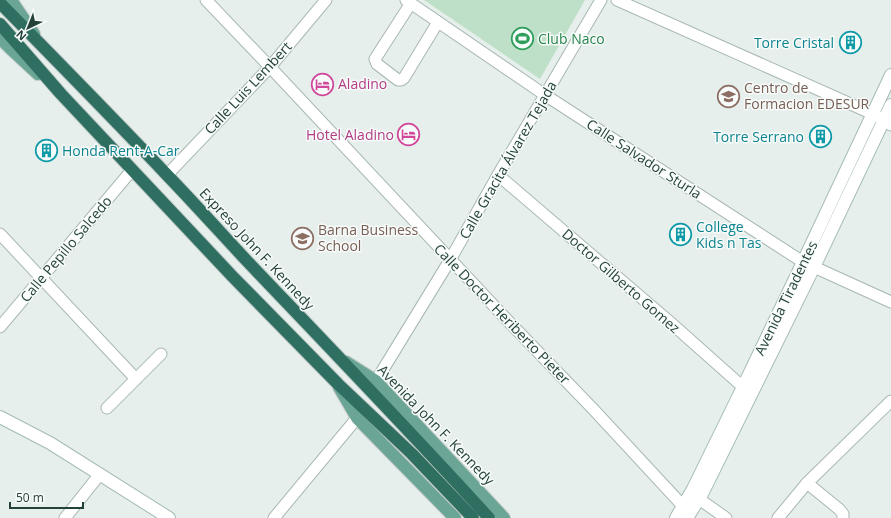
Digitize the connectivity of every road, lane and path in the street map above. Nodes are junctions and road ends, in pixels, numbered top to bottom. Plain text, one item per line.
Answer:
1 (11, 0) edge
2 (206, 0) edge
3 (326, 0) edge
4 (602, 0) edge
5 (617, 0) edge
6 (408, 2) edge
7 (0, 3) edge
8 (438, 22) junction
9 (0, 24) edge
10 (0, 38) edge
11 (42, 45) junction
12 (270, 67) junction
13 (891, 75) edge
14 (61, 94) junction
15 (545, 95) junction
16 (891, 105) edge
17 (873, 114) junction
18 (887, 123) edge
19 (132, 170) junction
20 (167, 175) junction
21 (498, 175) junction
22 (0, 234) edge
23 (450, 260) junction
24 (809, 264) junction
25 (41, 278) junction
26 (891, 302) edge
27 (0, 327) edge
28 (161, 354) dead end
29 (341, 359) junction
30 (136, 379) junction
31 (376, 381) junction
32 (338, 384) junction
33 (743, 387) junction
34 (891, 401) edge
35 (107, 408) dead end
36 (0, 416) edge
37 (357, 418) junction
38 (100, 474) junction
39 (807, 483) junction
40 (698, 499) junction
41 (683, 506) junction
42 (65, 518) edge
43 (170, 518) edge
44 (274, 518) edge
45 (455, 518) edge
46 (473, 518) edge
47 (489, 518) edge
48 (504, 518) edge
49 (676, 518) edge
50 (687, 518) edge
51 (726, 518) edge
52 (778, 518) edge
53 (843, 518) edge

1 - 11 main road
2 - 12 street, Calle Doctor Heriberto Pieter
3 - 12 street, Calle Luis Lembert
4 - 15 street, Calle Gracita Álvarez Tejada
5 - 17 street
6 - 8 street, Calle Salvador Sturla
6 - 8 street
7 - 11 highway, Expreso John F. Kennedy
8 - 15 street, Calle Salvador Sturla
9 - 14 highway
10 - 14 main road
11 - 20 highway, Expreso John F. Kennedy
12 - 20 street, Calle Luis Lembert
12 - 23 street, Calle Doctor Heriberto Pieter
13 - 17 main road, Avenida Tiradentes
14 - 19 highway
15 - 21 street, Calle Gracita Álvarez Tejada
15 - 24 street, Calle Salvador Sturla
16 - 18 main road, Avenida Tiradentes
17 - 18 street
17 - 24 main road, Avenida Tiradentes
18 - 24 main road, Avenida Tiradentes
19 - 25 street, Calle Pepillo Salcedo
19 - 32 highway
20 - 29 highway, Expreso John F. Kennedy
21 - 23 street, Calle Gracita Álvarez Tejada
21 - 33 street, Doctor Gilberto Gomez
22 - 25 street
23 - 31 street, Calle Gracita Álvarez Tejada
23 - 41 street, Calle Doctor Heriberto Pieter
24 - 26 street, Calle Salvador Sturla
24 - 33 main road, Avenida Tiradentes
24 - 40 main road, Avenida Tiradentes
25 - 27 street, Calle Pepillo Salcedo
25 - 30 street
28 - 30 street
29 - 31 main road, Avenida John F. Kennedy
29 - 47 highway, Expreso John F. Kennedy
30 - 35 street
31 - 48 main road, Avenida John F. Kennedy
32 - 37 main road
32 - 46 highway
33 - 41 main road, Avenida Tiradentes
34 - 39 street
36 - 38 main road
37 - 44 street
37 - 45 main road
38 - 42 street
38 - 43 main road
39 - 52 street
39 - 53 street
40 - 50 main road, Avenida Tiradentes
40 - 51 street
41 - 49 main road, Avenida Tiradentes

